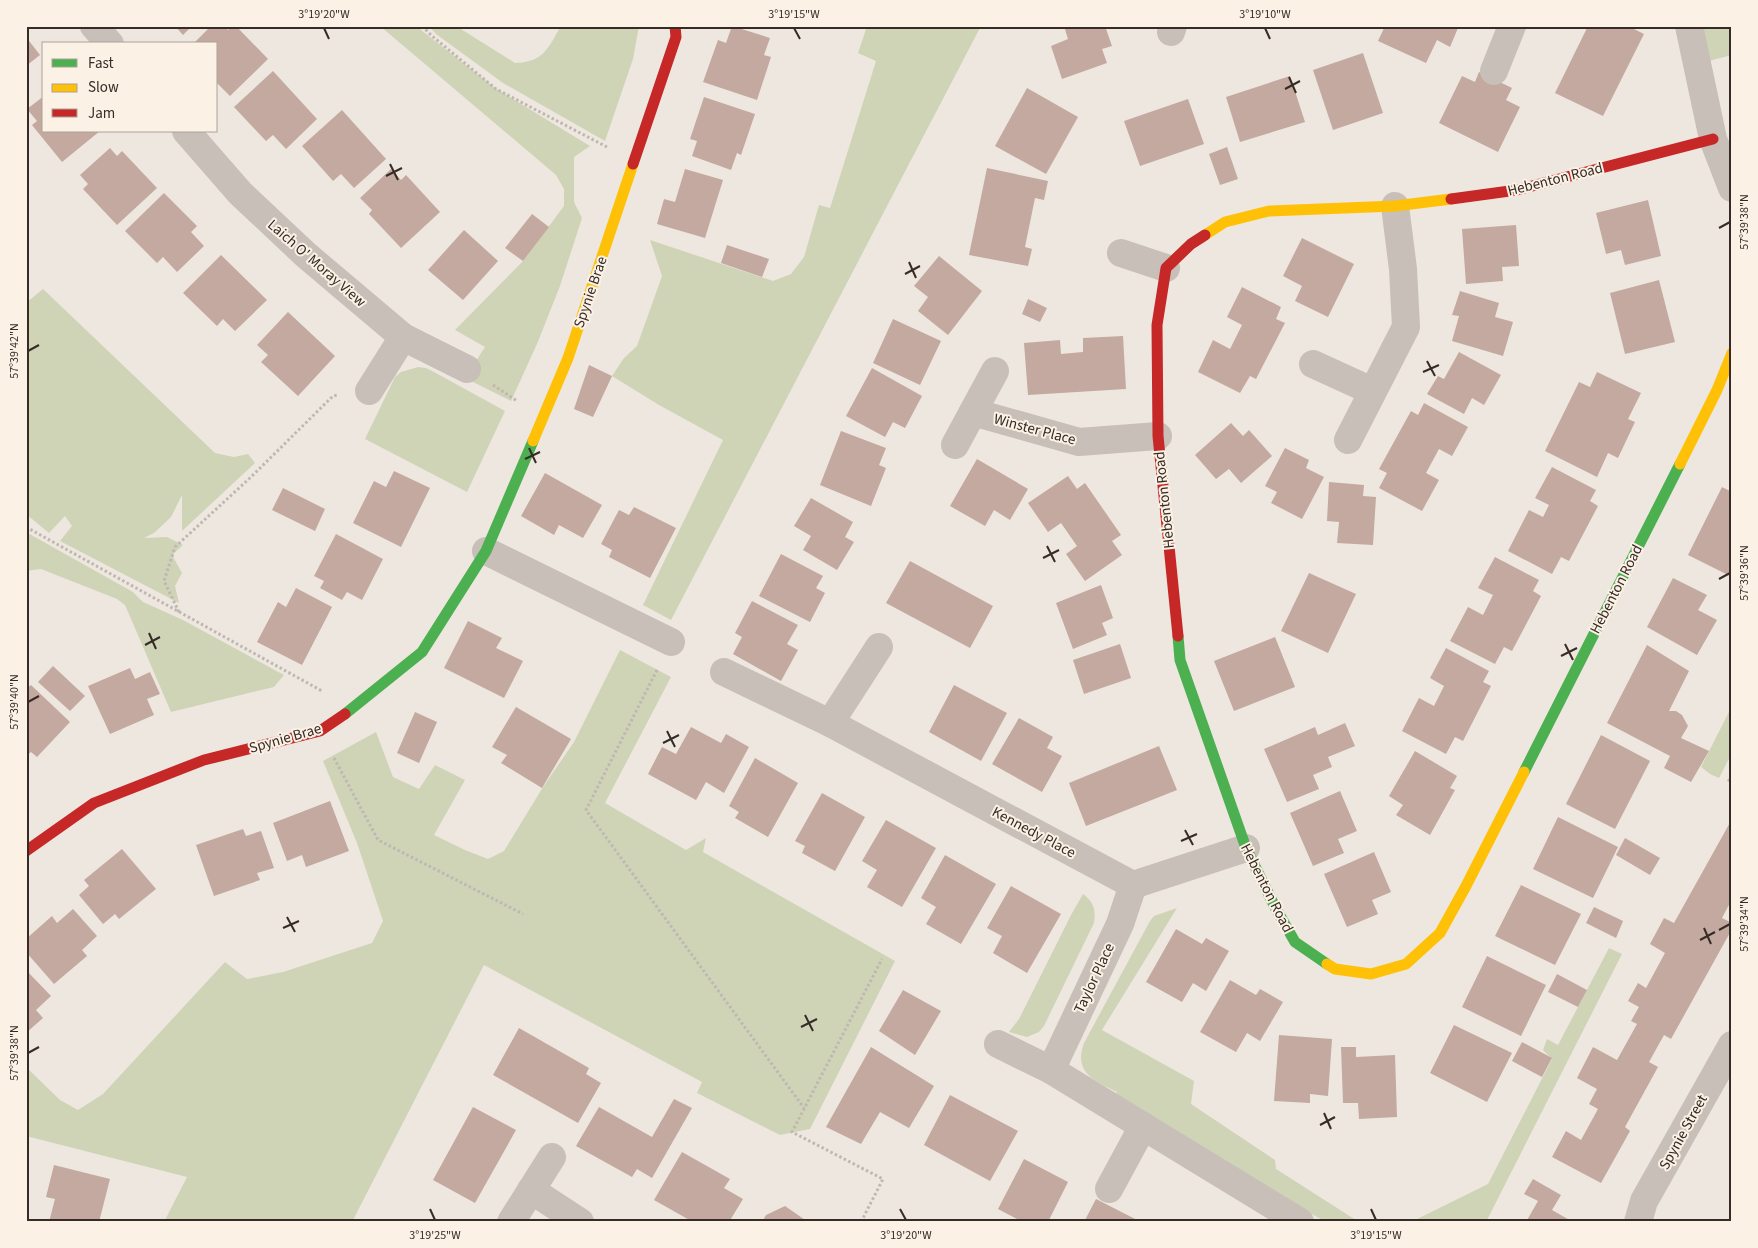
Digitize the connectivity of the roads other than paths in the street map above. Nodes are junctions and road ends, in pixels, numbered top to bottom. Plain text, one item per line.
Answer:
1 (94, 26) edge
2 (675, 26) edge
3 (1512, 26) edge
4 (1689, 26) edge
5 (108, 42) edge
6 (1494, 71) dead end
7 (187, 132) edge
8 (1713, 139) junction
9 (1732, 188) edge
10 (1395, 206) junction
11 (1120, 254) dead end
12 (1166, 268) junction
13 (403, 337) junction
14 (1732, 353) edge
15 (1313, 364) dead end
16 (467, 368) road end
17 (995, 371) dead end
18 (1372, 391) junction
19 (368, 392) road end
20 (973, 412) junction
21 (1158, 436) junction
22 (1348, 440) dead end
23 (955, 445) dead end
24 (486, 551) junction
25 (671, 642) road end
26 (879, 647) dead end
27 (724, 672) dead end
28 (830, 723) junction
29 (1246, 848) junction
30 (26, 852) edge
31 (1133, 884) junction
32 (998, 1044) dead end
33 (1732, 1045) edge
34 (1051, 1070) junction
35 (1143, 1126) junction
36 (552, 1157) dead end
37 (531, 1190) junction
38 (1109, 1190) dead end
39 (510, 1222) edge
40 (580, 1222) edge
41 (1300, 1222) edge
42 (1638, 1222) edge

1 - 5 street
2 - 24 street, Spynie Brae
3 - 6 street
4 - 8 street
7 - 13 street, Laich O' Moray View
8 - 9 street
8 - 10 street, Hebenton Road
10 - 12 street, Hebenton Road
10 - 18 street
11 - 12 street
12 - 21 street, Hebenton Road
13 - 16 street, Laich O' Moray View
13 - 19 street
14 - 29 street, Hebenton Road
15 - 18 street
17 - 20 street, Winster Place
18 - 22 street
20 - 21 street, Winster Place
20 - 23 street, Winster Place
21 - 29 street, Hebenton Road
24 - 25 street
24 - 30 street, Spynie Brae
26 - 28 street
27 - 28 street, Kennedy Place
28 - 31 street, Kennedy Place
29 - 31 street
31 - 34 street, Taylor Place
32 - 34 street
33 - 42 street, Spynie Street
34 - 35 street
35 - 38 street
35 - 41 street
36 - 37 street
37 - 39 street
37 - 40 street

